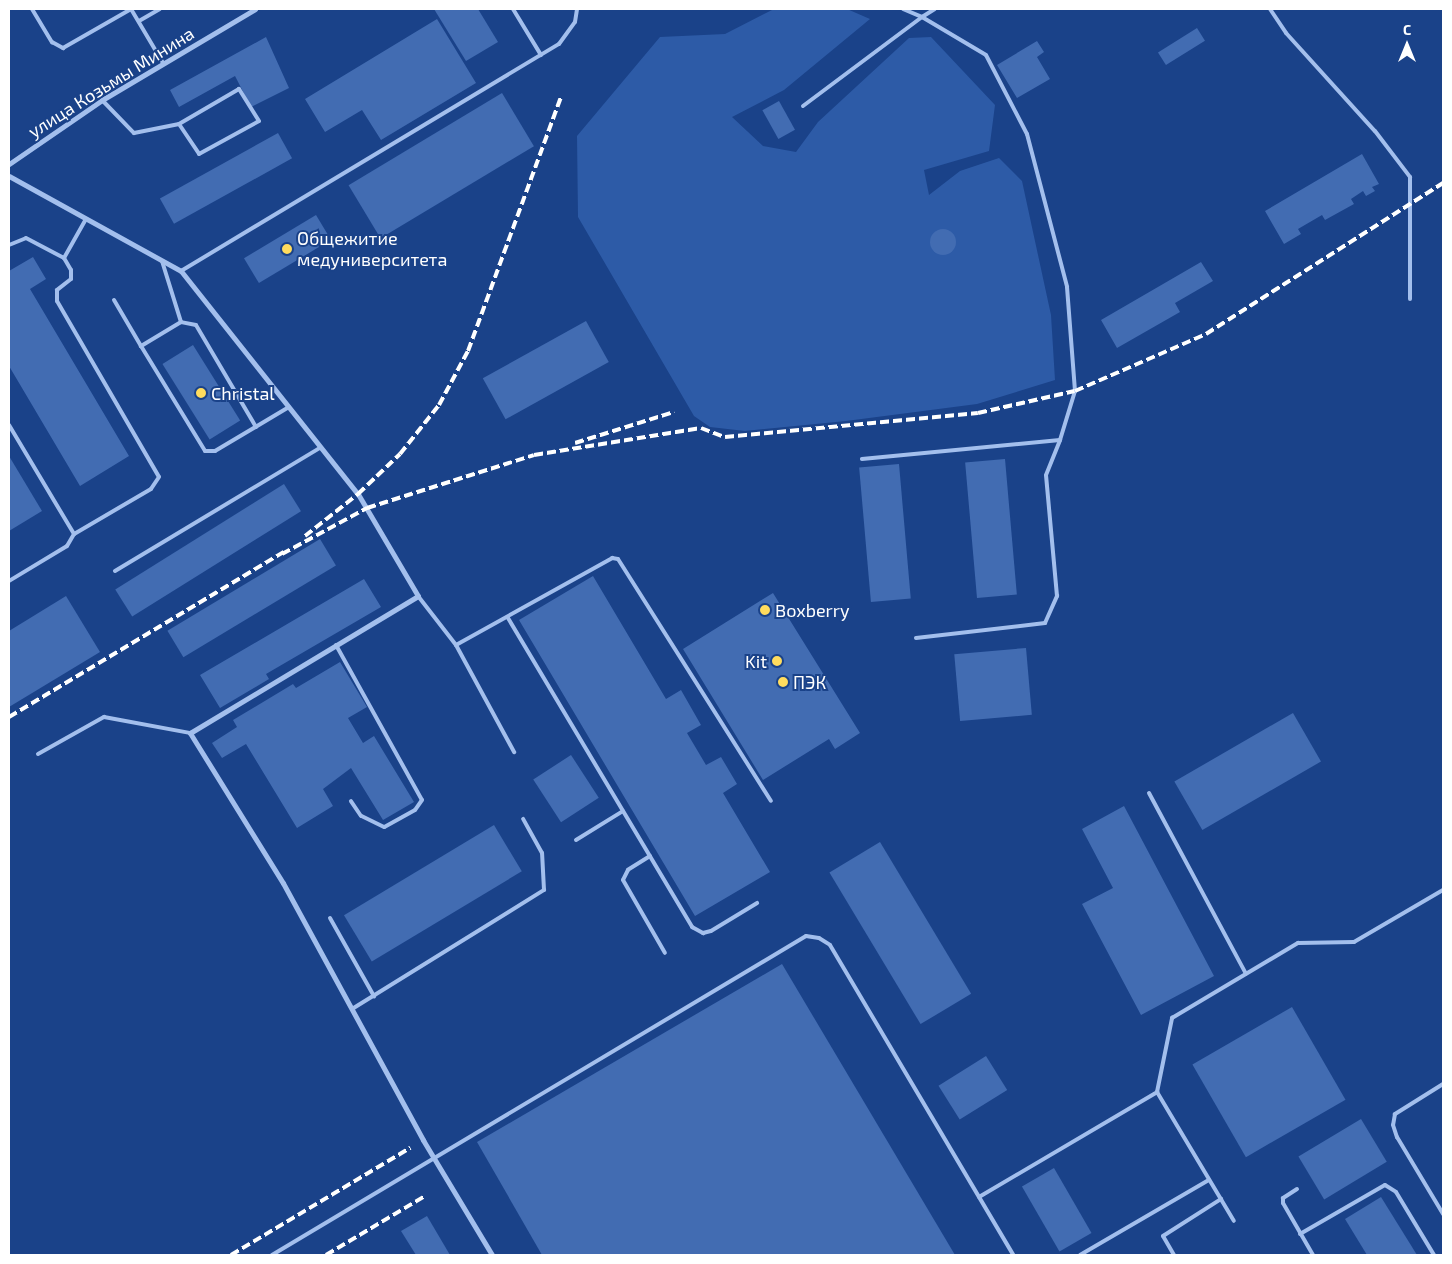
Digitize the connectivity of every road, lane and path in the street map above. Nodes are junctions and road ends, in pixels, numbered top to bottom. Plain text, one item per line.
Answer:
1 (32, 9) edge
2 (131, 9) edge
3 (160, 9) edge
4 (256, 9) edge
5 (513, 9) edge
6 (577, 9) edge
7 (903, 9) edge
8 (935, 9) edge
9 (1270, 9) edge
10 (922, 17) junction
11 (139, 21) junction
12 (541, 55) junction
13 (163, 63) junction
14 (102, 100) junction
15 (803, 106) dead end
16 (180, 124) junction
17 (9, 164) edge
18 (9, 176) edge
19 (86, 218) junction
20 (9, 245) edge
21 (64, 258) junction
22 (162, 260) junction
23 (180, 271) junction
24 (1410, 298) dead end
25 (114, 300) dead end
26 (181, 322) junction
27 (141, 346) junction
28 (289, 407) junction
29 (9, 425) edge
30 (256, 427) junction
31 (1060, 440) junction
32 (321, 447) junction
33 (862, 459) dead end
34 (74, 534) junction
35 (116, 571) dead end
36 (9, 581) edge
37 (418, 596) junction
38 (508, 618) junction
39 (916, 638) dead end
40 (336, 645) junction
41 (456, 646) junction
42 (190, 733) junction
43 (514, 752) dead end
44 (38, 754) dead end
45 (1149, 793) dead end
46 (352, 801) dead end
47 (771, 801) dead end
48 (623, 811) junction
49 (523, 819) dead end
50 (576, 840) dead end
51 (650, 856) junction
52 (1443, 890) edge
53 (757, 904) dead end
54 (330, 918) dead end
55 (665, 954) dead end
56 (1246, 974) junction
57 (374, 996) junction
58 (352, 1009) junction
59 (1443, 1084) edge
60 (1158, 1092) junction
61 (435, 1159) junction
62 (1210, 1180) junction
63 (1297, 1189) dead end
64 (979, 1197) junction
65 (1221, 1199) junction
66 (1443, 1214) edge
67 (1234, 1221) dead end
68 (1300, 1234) junction
69 (272, 1255) edge
70 (492, 1255) edge
71 (1013, 1255) edge
72 (1080, 1255) edge
73 (1174, 1255) edge
74 (1313, 1255) edge
75 (1434, 1255) edge

1 - 2 lane
2 - 11 lane
3 - 11 lane
4 - 13 street, улица Козьмы Минина
5 - 12 lane
6 - 12 lane
7 - 10 lane
8 - 10 lane
9 - 24 lane
10 - 15 lane
10 - 31 lane
11 - 13 lane
12 - 23 lane
13 - 14 street, улица Козьмы Минина
14 - 16 lane
14 - 17 street, улица Козьмы Минина
16 - 16 lane
18 - 19 street
19 - 21 lane
19 - 22 street
20 - 21 lane
21 - 34 lane
22 - 23 street
22 - 26 lane
23 - 28 street
25 - 27 lane
26 - 27 lane
26 - 30 lane
27 - 30 lane
28 - 30 lane
28 - 32 street
29 - 34 lane
31 - 33 lane
31 - 39 lane
32 - 35 lane
32 - 37 street
34 - 36 lane
37 - 40 street
37 - 41 lane
38 - 41 lane
38 - 47 lane
38 - 48 lane
40 - 42 street
40 - 46 lane
41 - 43 lane
42 - 44 lane
42 - 58 street
45 - 56 lane
48 - 50 lane
48 - 51 lane
49 - 57 lane
51 - 53 lane
51 - 55 lane
52 - 56 lane
54 - 57 lane
56 - 60 lane
57 - 58 lane
58 - 61 street
59 - 66 lane
60 - 62 lane
60 - 64 lane
61 - 64 lane
61 - 69 lane
61 - 70 street
62 - 65 lane
62 - 72 lane
63 - 68 lane
64 - 71 lane
65 - 67 lane
65 - 73 lane
68 - 74 lane
68 - 75 lane

